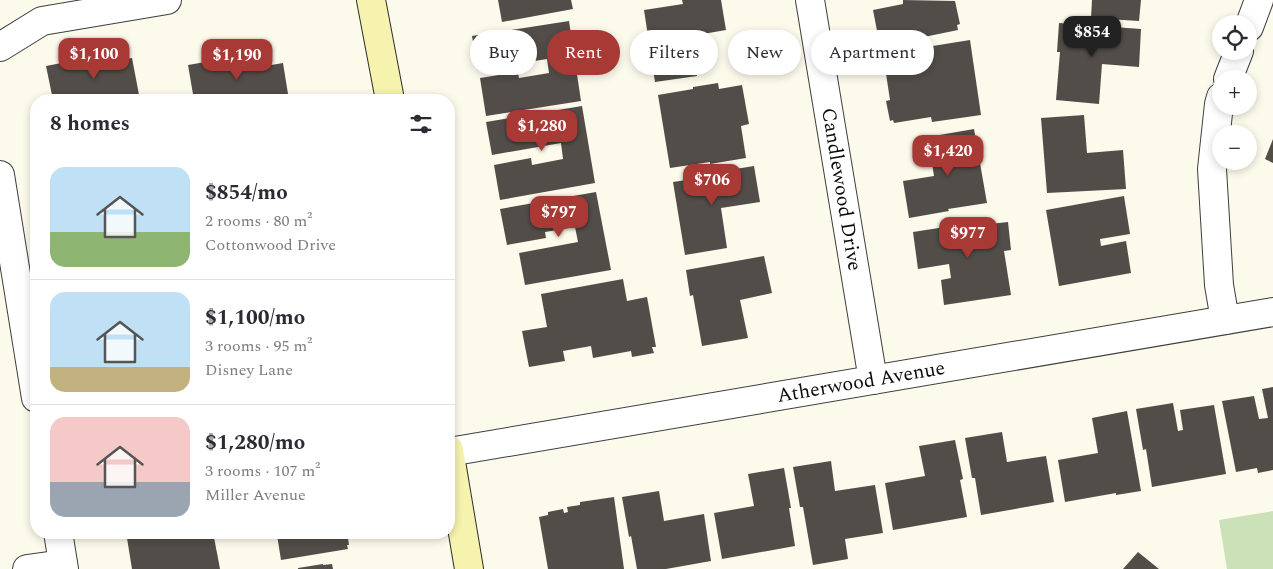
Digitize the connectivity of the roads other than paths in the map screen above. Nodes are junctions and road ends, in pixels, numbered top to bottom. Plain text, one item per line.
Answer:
1 (167, 0) edge
2 (371, 0) edge
3 (810, 0) edge
4 (1259, 0) edge
5 (1253, 15) edge
6 (0, 46) edge
7 (389, 94) edge
8 (1218, 115) edge
9 (0, 175) edge
10 (1273, 312) edge
11 (1225, 320) junction
12 (30, 361) edge
13 (873, 380) junction
14 (455, 450) edge
15 (455, 486) edge
16 (59, 539) edge
17 (64, 566) edge
18 (27, 569) edge
19 (469, 569) edge

1 - 6 street
2 - 7 main road
3 - 13 street, Candlewood Drive
4 - 5 street
8 - 11 street
9 - 12 street
10 - 11 street, Atherwood Avenue
11 - 13 street, Atherwood Avenue
13 - 14 street, Atherwood Avenue
15 - 19 main road
16 - 17 street
17 - 18 street

